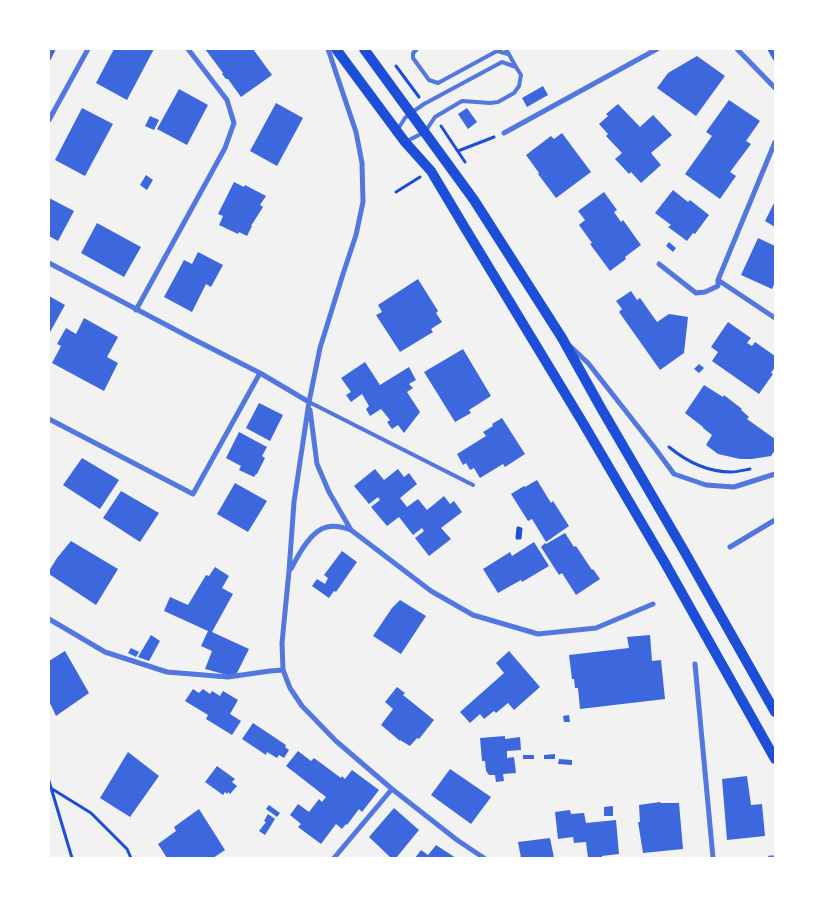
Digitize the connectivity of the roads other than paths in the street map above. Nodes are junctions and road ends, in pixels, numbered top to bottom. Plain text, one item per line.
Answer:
1 (88, 49) edge
2 (188, 49) edge
3 (328, 49) edge
4 (336, 49) edge
5 (364, 49) edge
6 (417, 49) edge
7 (506, 49) edge
8 (657, 49) edge
9 (737, 49) edge
10 (412, 51) edge
11 (508, 54) junction
12 (516, 67) junction
13 (775, 88) edge
14 (411, 113) junction
15 (49, 120) edge
16 (397, 131) junction
17 (425, 132) junction
18 (504, 133) dead end
19 (405, 142) junction
20 (775, 142) edge
21 (49, 263) edge
22 (658, 264) dead end
23 (718, 280) junction
24 (136, 310) junction
25 (775, 318) edge
26 (562, 338) junction
27 (260, 373) junction
28 (310, 402) junction
29 (49, 419) edge
30 (775, 474) edge
31 (473, 485) dead end
32 (775, 520) edge
33 (351, 530) junction
34 (730, 547) dead end
35 (289, 571) junction
36 (652, 604) dead end
37 (49, 619) edge
38 (695, 664) dead end
39 (283, 670) junction
40 (775, 712) edge
41 (775, 759) edge
42 (392, 789) junction
43 (334, 858) edge
44 (484, 858) edge
45 (713, 858) edge
46 (770, 858) edge
47 (775, 858) edge

1 - 15 street
2 - 24 street
3 - 28 street
4 - 16 main road
5 - 14 main road
6 - 10 lane
7 - 11 lane
8 - 18 street
9 - 13 street
10 - 11 lane
11 - 12 lane
12 - 14 lane
12 - 17 lane
14 - 16 lane
14 - 17 main road
16 - 19 main road
17 - 19 lane
17 - 26 main road
19 - 41 main road
20 - 23 street
21 - 24 street
22 - 23 street
23 - 25 street
24 - 27 street
26 - 30 street
26 - 40 main road
27 - 28 street
27 - 29 street
28 - 31 lane
28 - 33 street
28 - 35 street
32 - 34 street
33 - 35 street
33 - 36 street
35 - 39 street
37 - 39 street
38 - 45 street
39 - 42 street
42 - 43 street
42 - 44 street
46 - 47 street

